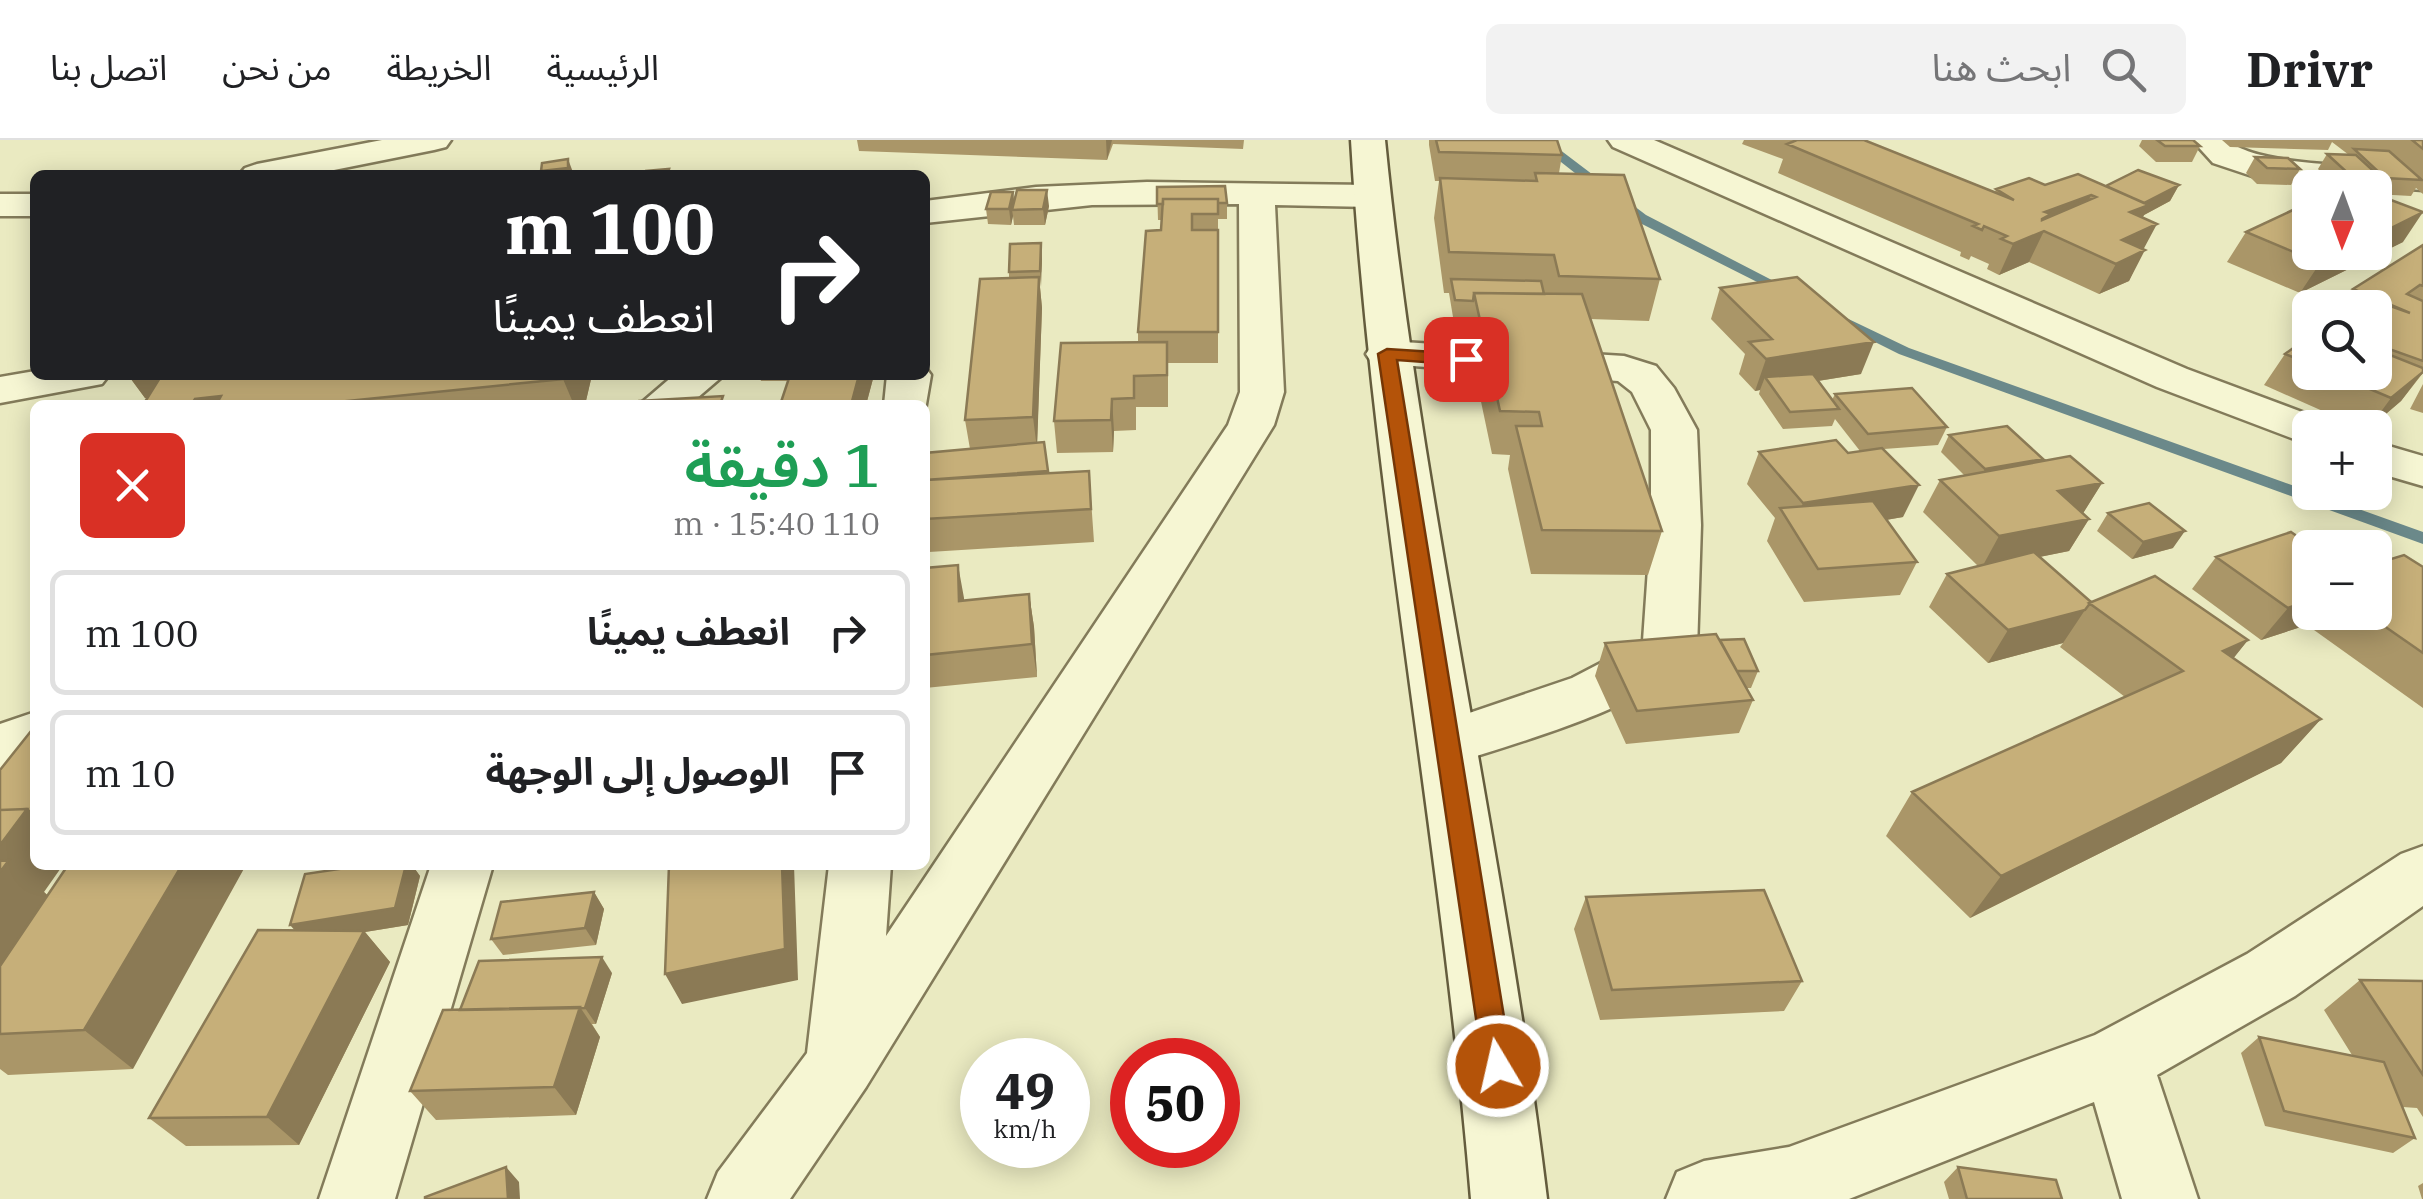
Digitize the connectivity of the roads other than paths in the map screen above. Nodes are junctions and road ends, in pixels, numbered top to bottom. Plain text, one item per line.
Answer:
1 (434, 140) edge
2 (1368, 140) edge
3 (1625, 140) edge
4 (2209, 140) edge
5 (282, 170) edge
6 (2423, 180) edge
7 (1258, 193) junction
8 (1371, 196) junction
9 (30, 204) edge
10 (0, 205) edge
11 (930, 211) edge
12 (1387, 354) junction
13 (58, 380) edge
14 (695, 380) edge
15 (0, 390) edge
16 (669, 400) edge
17 (2292, 424) edge
18 (2392, 462) edge
19 (2423, 472) edge
20 (30, 736) edge
21 (1448, 743) junction
22 (0, 748) edge
23 (460, 870) edge
24 (860, 870) edge
25 (2423, 872) edge
26 (2118, 1060) junction
27 (841, 1064) junction
28 (356, 1199) edge
29 (745, 1199) edge
30 (1509, 1199) edge
31 (1704, 1199) edge
32 (2160, 1199) edge

1 - 5 street
2 - 8 street
3 - 17 street
4 - 6 street
7 - 8 street
7 - 11 street
7 - 27 street
8 - 12 street
9 - 10 street
12 - 21 street
12 - 21 street
13 - 15 street
14 - 16 street
18 - 19 street
20 - 22 street
21 - 30 street
23 - 28 street
24 - 27 street
25 - 26 street
26 - 31 street
26 - 32 street
27 - 29 street

